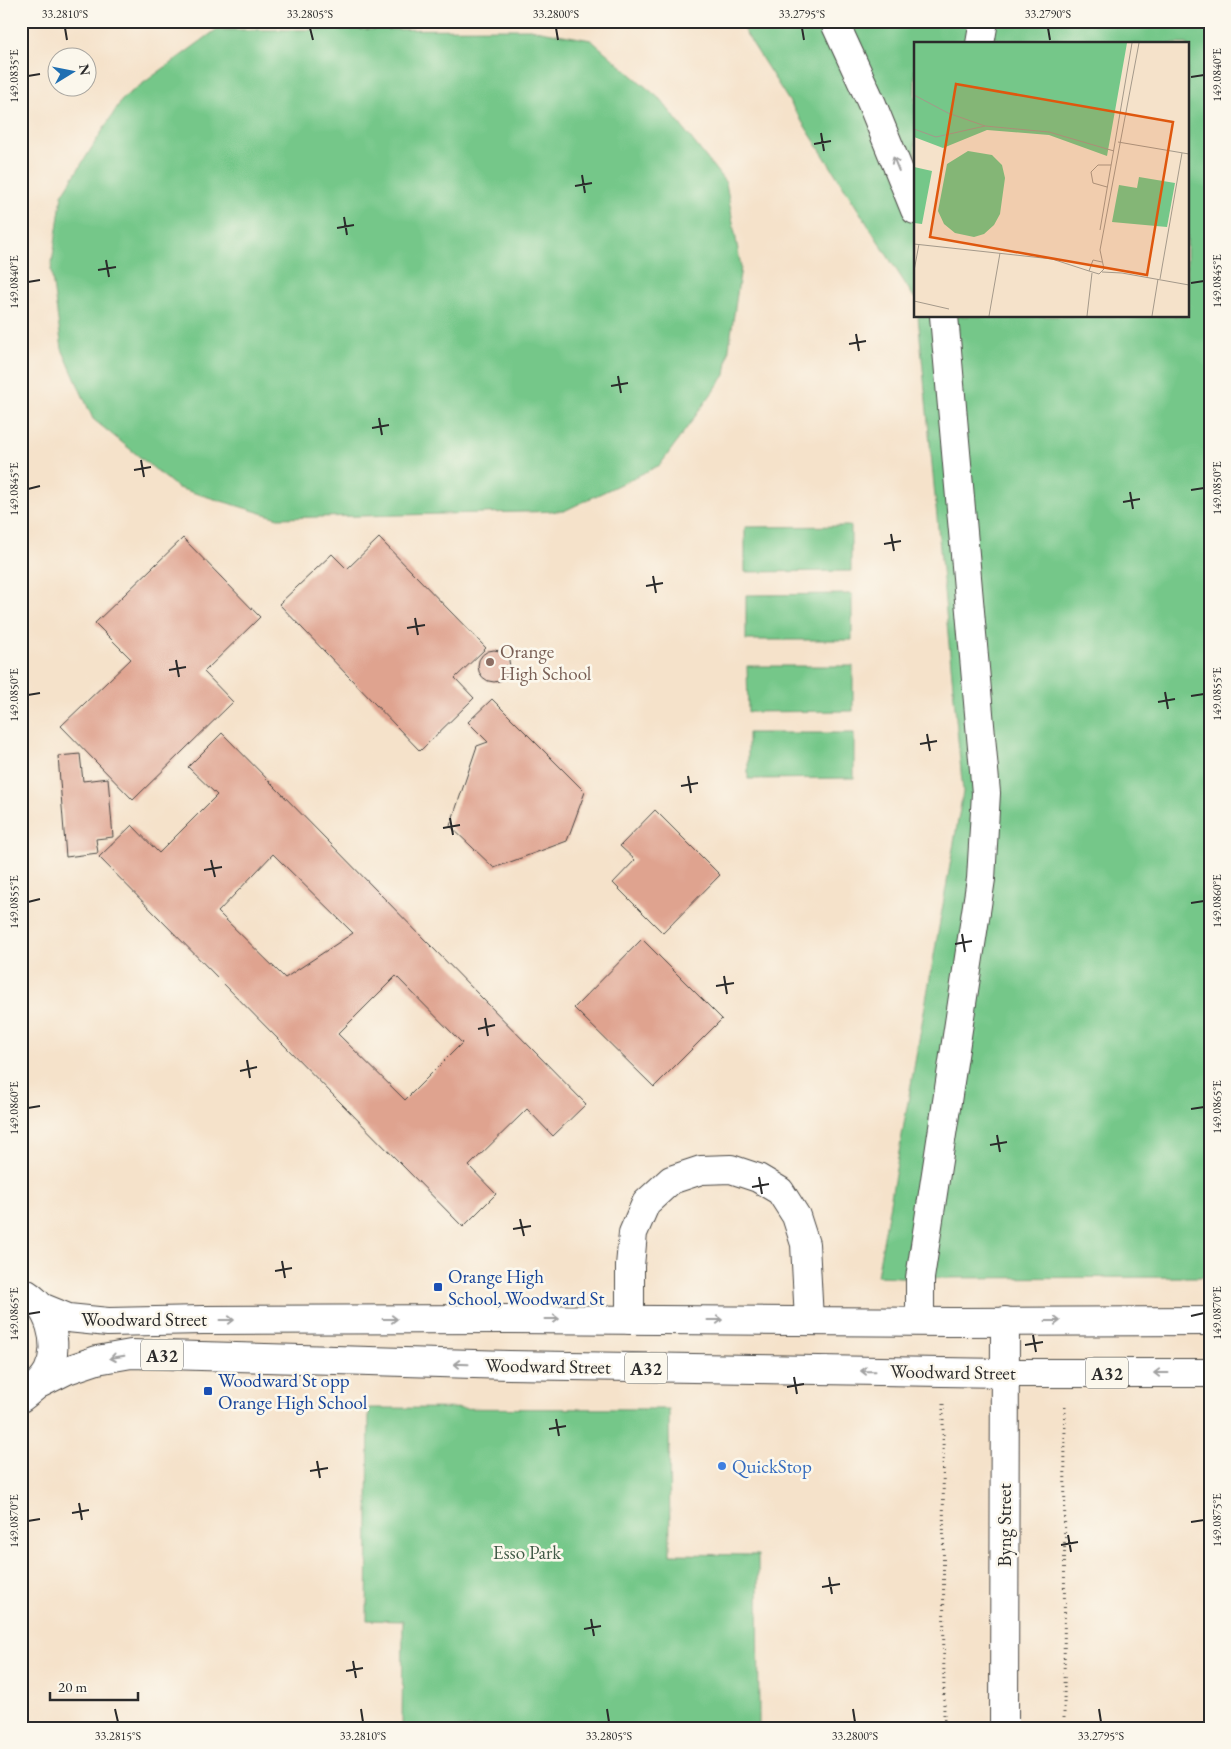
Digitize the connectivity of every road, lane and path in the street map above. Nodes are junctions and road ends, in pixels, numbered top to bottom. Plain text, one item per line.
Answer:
1 (834, 21) edge
2 (984, 21) edge
3 (980, 42) edge
4 (914, 208) edge
5 (944, 318) edge
6 (31, 1299) edge
7 (630, 1320) junction
8 (809, 1320) junction
9 (920, 1321) junction
10 (1005, 1321) junction
11 (1210, 1321) edge
12 (1004, 1373) junction
13 (1210, 1373) edge
14 (31, 1390) edge
15 (943, 1404) dead end
16 (1065, 1405) dead end
17 (944, 1728) edge
18 (1004, 1728) edge
19 (1064, 1728) edge

4 -> 1 main road
2 - 3 main road
5 - 9 main road
6 -> 7 main road, Woodward Street / A32
6 - 14 main road, A32
7 -> 8 main road, Woodward Street / A32
7 - 8 main road
8 - 9 main road, Woodward Street / A32
9 - 10 main road, Woodward Street / A32
10 -> 11 main road, Woodward Street / A32
10 - 12 main road, Byng Street
13 -> 12 main road, Woodward Street / A32
12 -> 14 main road, Woodward Street / A32
12 - 18 main road, Byng Street
15 - 17 path
16 - 19 path

